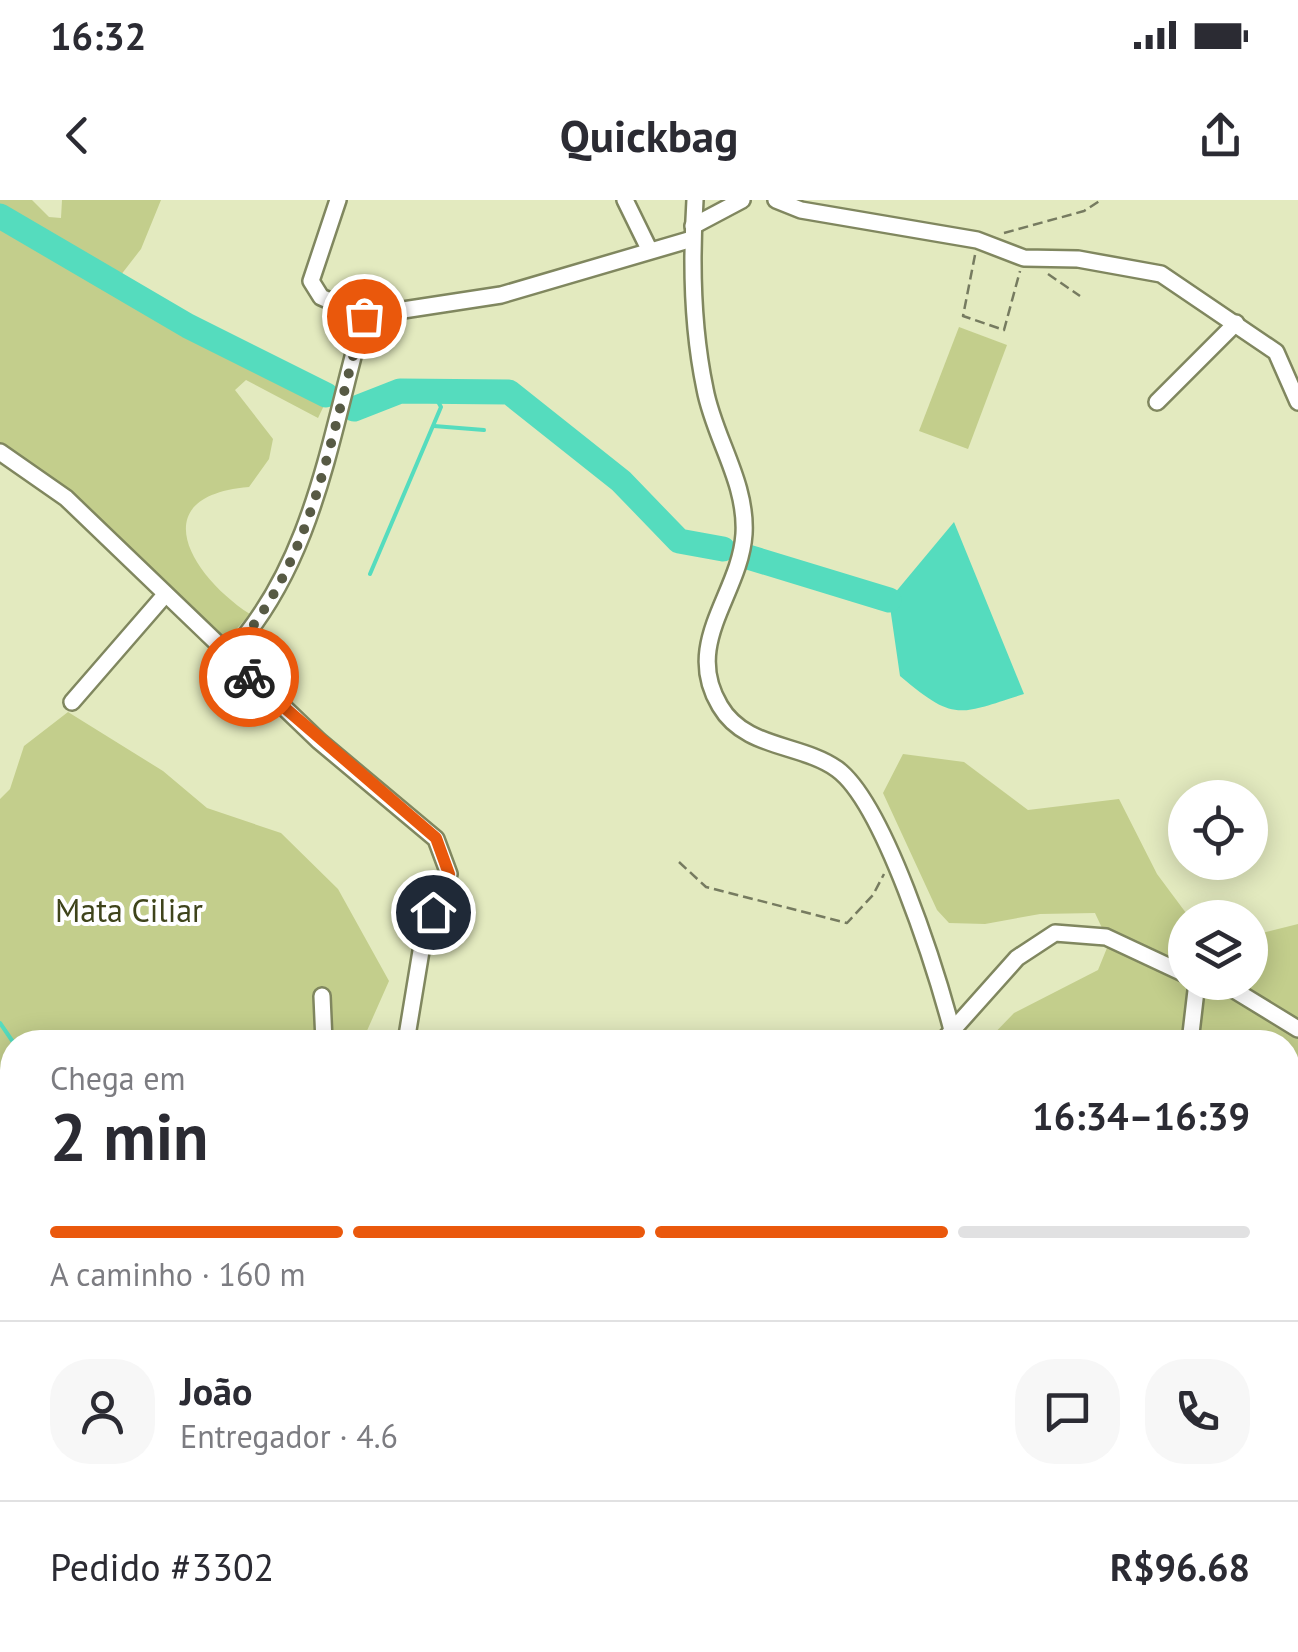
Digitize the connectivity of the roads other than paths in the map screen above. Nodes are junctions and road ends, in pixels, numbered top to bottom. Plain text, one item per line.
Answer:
1 (338, 200) edge
2 (625, 200) edge
3 (695, 200) edge
4 (742, 200) edge
5 (776, 200) edge
6 (692, 233) junction
7 (649, 250) junction
8 (364, 316) junction
9 (1236, 323) junction
10 (1157, 402) dead end
11 (1298, 402) edge
12 (0, 452) edge
13 (164, 596) junction
14 (227, 657) junction
15 (72, 702) dead end
16 (1168, 966) edge
17 (322, 996) dead end
18 (1195, 1000) edge
19 (1251, 1000) edge
20 (1298, 1029) edge
21 (323, 1030) edge
22 (408, 1030) edge
23 (946, 1030) edge
24 (952, 1030) edge
25 (1191, 1030) edge

1 - 8 street
2 - 7 street
3 - 6 street
4 - 6 street
5 - 9 street
6 - 7 street
6 - 23 street
7 - 8 street
8 - 14 street
9 - 10 street
9 - 11 street
12 - 13 street
13 - 14 street
13 - 15 street
14 - 22 street
16 - 24 street
17 - 21 street
18 - 25 street
19 - 20 street

